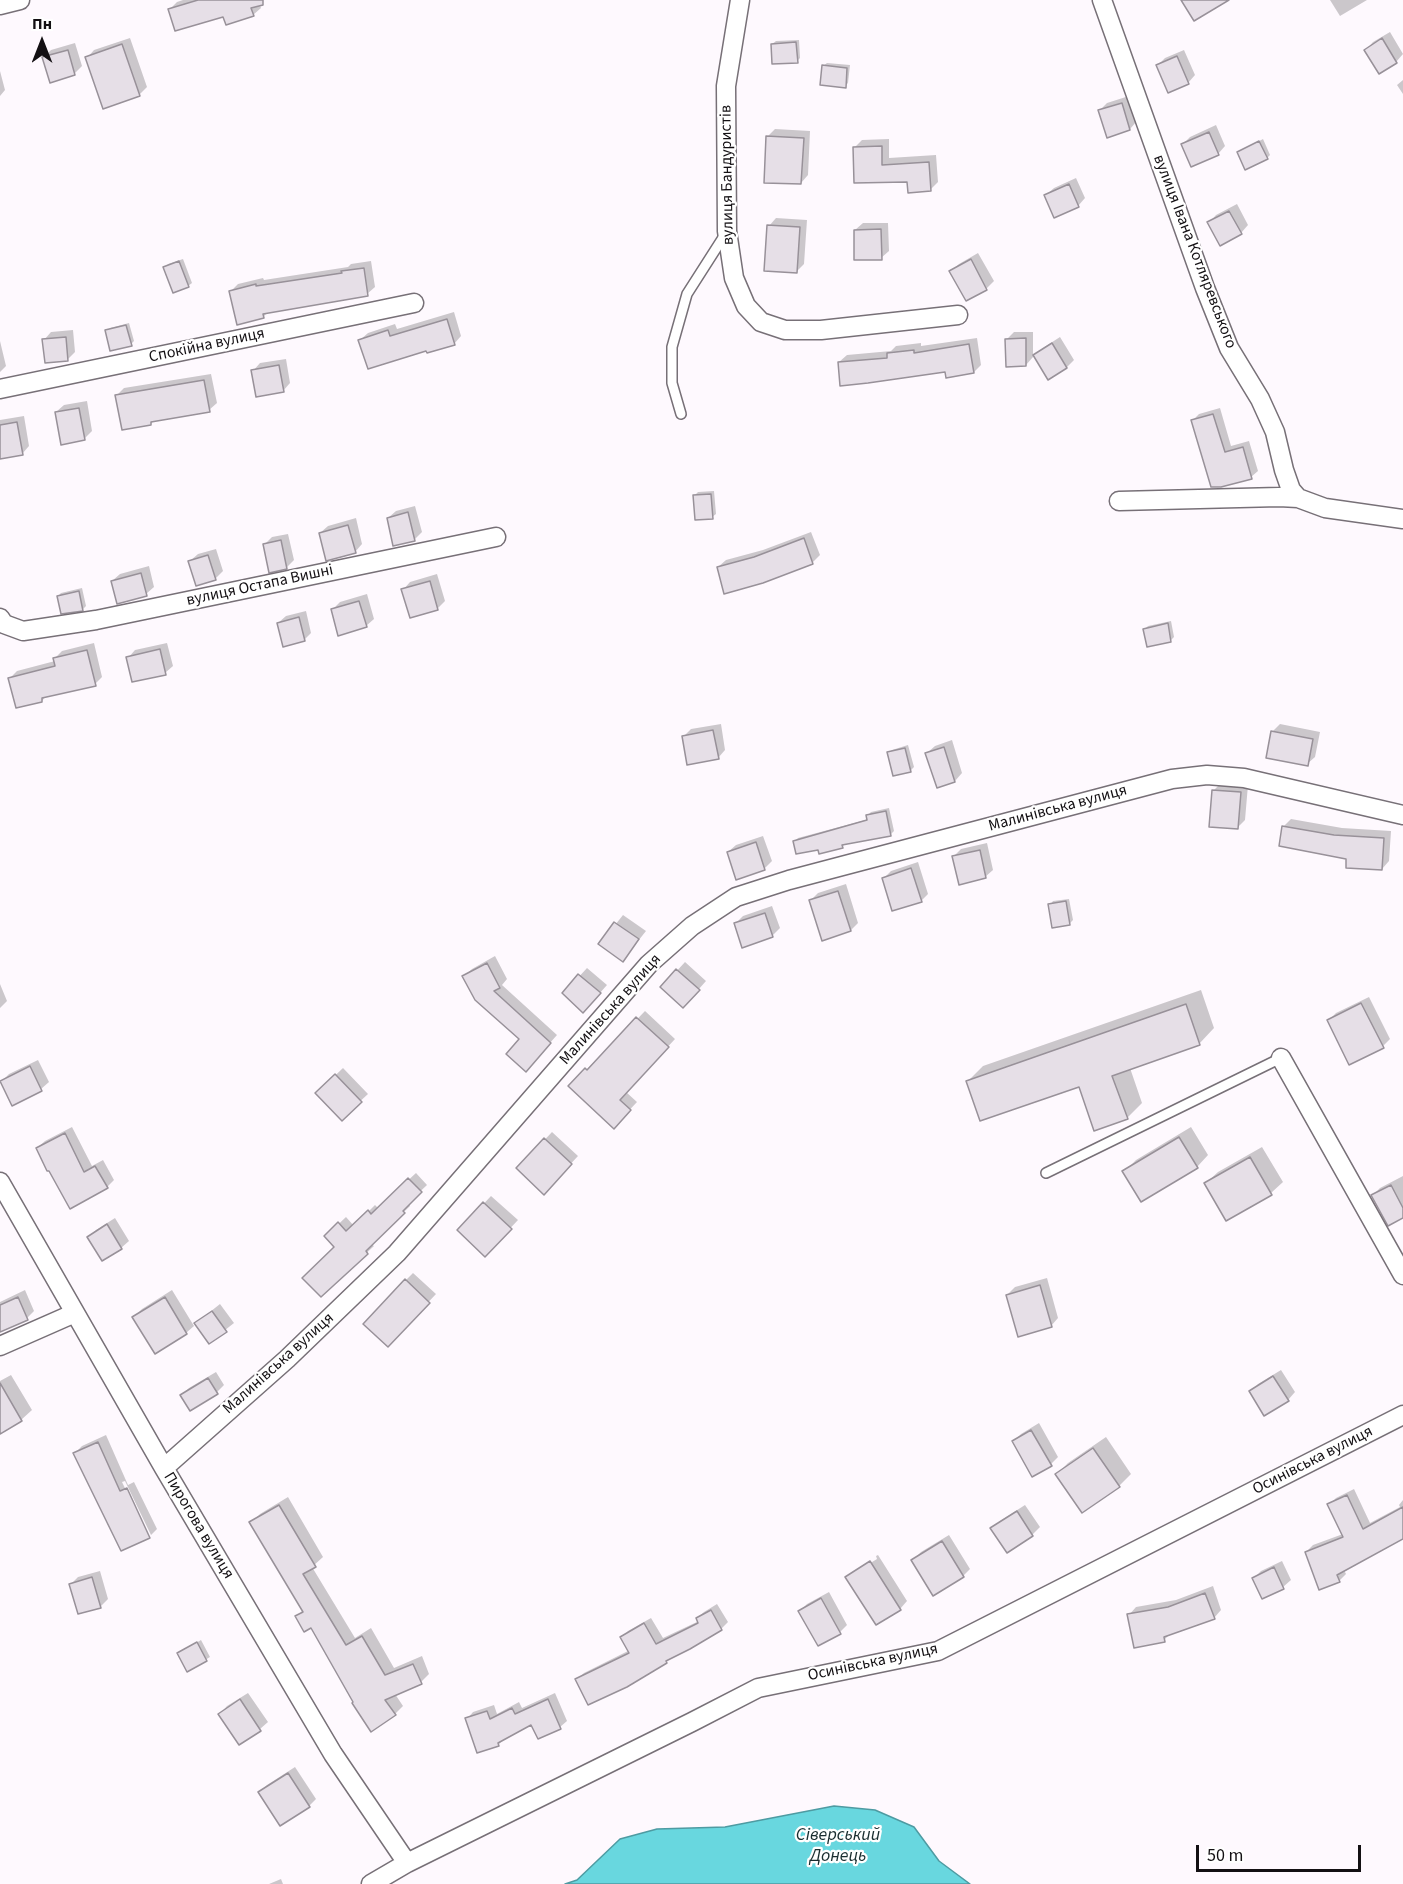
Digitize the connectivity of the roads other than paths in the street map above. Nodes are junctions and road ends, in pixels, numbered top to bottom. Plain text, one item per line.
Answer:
1 (20, 0) edge
2 (740, 0) edge
3 (1102, 0) edge
4 (0, 5) edge
5 (727, 231) junction
6 (414, 303) dead end
7 (958, 315) dead end
8 (0, 389) edge
9 (681, 414) dead end
10 (1298, 498) junction
11 (1119, 501) dead end
12 (1403, 519) edge
13 (496, 537) dead end
14 (0, 618) edge
15 (1403, 815) edge
16 (1281, 1058) joint
17 (1046, 1173) dead end
18 (0, 1182) edge
19 (1403, 1275) edge
20 (75, 1313) junction
21 (0, 1346) edge
22 (1403, 1415) edge
23 (164, 1468) junction
24 (407, 1863) junction
25 (371, 1884) edge

1 - 4 street
2 - 5 street, вулиця Бандуристів
3 - 10 street, вулиця Івана Котляревського
5 - 7 street, вулиця Бандуристів
5 - 9 lane
6 - 8 street, Спокійна вулиця
10 - 11 street
10 - 12 street
13 - 14 street, вулиця Остапа Вишні
15 - 23 street, Малинівська вулиця
16 - 17 lane
16 - 19 street
18 - 20 street, Пирогова вулиця
20 - 21 street
20 - 23 street, Пирогова вулиця
22 - 24 street, Осинівська вулиця
23 - 24 street, Пирогова вулиця
24 - 25 street, Осинівська вулиця

